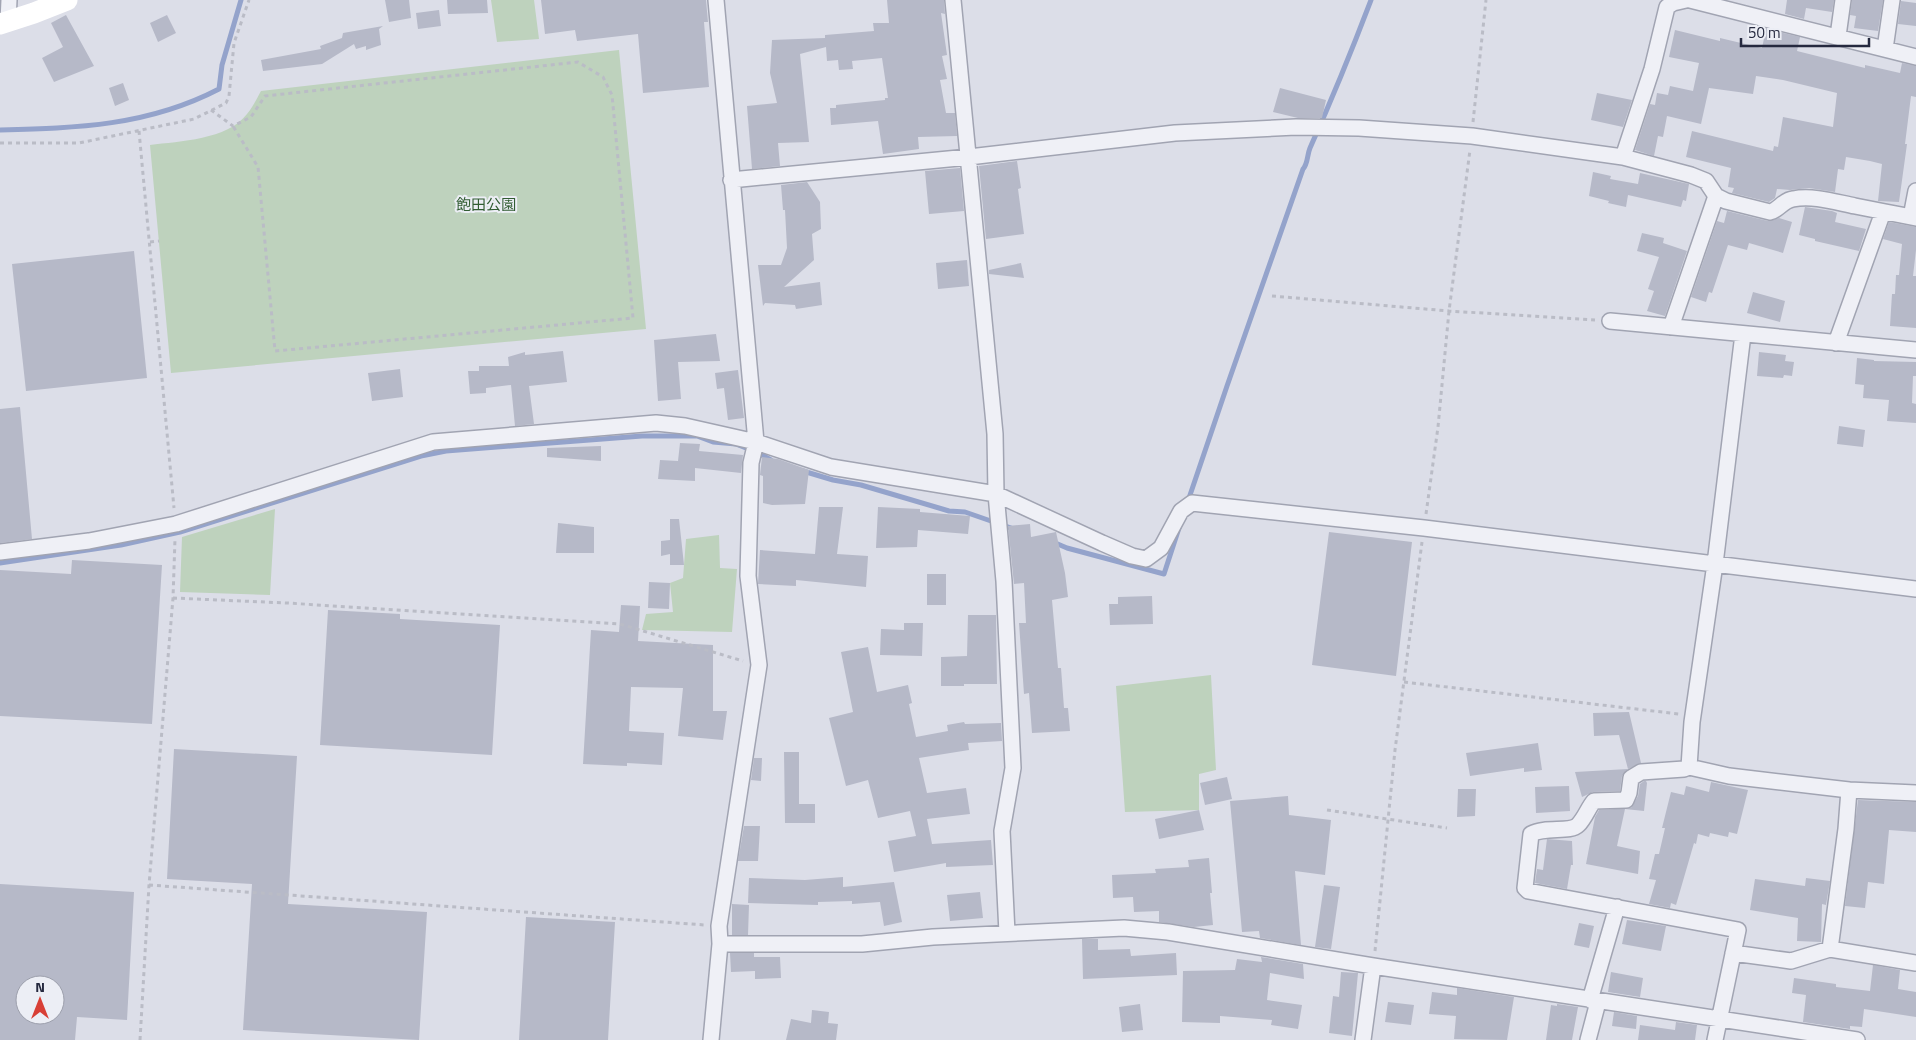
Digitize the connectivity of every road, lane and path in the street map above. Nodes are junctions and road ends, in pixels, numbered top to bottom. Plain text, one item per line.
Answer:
1 (9, 0) edge
2 (67, 0) edge
3 (249, 0) edge
4 (716, 0) edge
5 (953, 0) edge
6 (1486, 0) edge
7 (1686, 0) edge
8 (1690, 0) edge
9 (1843, 0) edge
10 (1892, 0) edge
11 (4, 22) edge
12 (1838, 36) junction
13 (1885, 49) junction
14 (1916, 58) edge
15 (211, 110) junction
16 (233, 126) junction
17 (139, 131) junction
18 (1472, 136) junction
19 (0, 143) edge
20 (969, 157) junction
21 (1624, 157) junction
22 (731, 180) junction
23 (1916, 190) edge
24 (1716, 196) junction
25 (1884, 212) junction
26 (1914, 218) edge
27 (159, 241) dead end
28 (150, 242) junction
29 (1272, 296) dead end
30 (1448, 311) junction
31 (1610, 321) joint
32 (1671, 327) junction
33 (1743, 334) junction
34 (1836, 342) junction
35 (1916, 350) edge
36 (756, 442) junction
37 (996, 494) junction
38 (176, 524) junction
39 (1424, 528) junction
40 (0, 552) edge
41 (1715, 564) junction
42 (1916, 589) edge
43 (173, 598) junction
44 (759, 665) junction
45 (1404, 682) junction
46 (1693, 716) junction
47 (1689, 767) junction
48 (1849, 790) junction
49 (1916, 793) edge
50 (1327, 810) dead end
51 (1388, 819) junction
52 (1447, 828) dead end
53 (149, 885) junction
54 (1616, 907) junction
55 (719, 926) junction
56 (1007, 933) junction
57 (720, 944) junction
58 (1830, 949) junction
59 (1733, 953) junction
60 (1916, 962) edge
61 (1373, 966) junction
62 (1594, 1001) junction
63 (1719, 1019) junction
64 (140, 1040) edge
65 (711, 1040) edge
66 (1363, 1040) edge
67 (1588, 1040) edge
68 (1716, 1040) edge
69 (1857, 1040) edge

1 - 11 street
2 - 11 main road
3 - 15 path
4 - 22 street
5 - 20 street
6 - 18 path
7 - 21 street
8 - 12 street
9 - 12 street
10 - 13 street
12 - 13 street
13 - 14 street
15 - 16 path
15 - 17 path
16 - 16 path
17 - 19 path
17 - 28 path
18 - 20 street
18 - 21 street
18 - 30 path
20 - 22 street
20 - 37 street
21 - 24 street
22 - 36 street
23 - 26 street
24 - 25 street
24 - 32 street
25 - 26 street
25 - 34 street
27 - 28 path
28 - 38 path
29 - 30 path
30 - 31 path
30 - 39 path
31 - 32 street
32 - 33 street
33 - 34 street
33 - 41 street
34 - 35 street
36 - 37 street
36 - 38 street
36 - 44 street
37 - 39 street
37 - 56 street
38 - 40 street
38 - 43 path
39 - 41 street
39 - 45 path
41 - 42 street
41 - 46 street
43 - 44 path
43 - 53 path
44 - 55 street
45 - 46 path
45 - 51 path
46 - 47 street
47 - 48 street
47 - 54 street
48 - 49 street
48 - 58 street
50 - 51 path
51 - 52 path
51 - 61 path
53 - 55 path
53 - 64 path
54 - 59 street
54 - 62 street
55 - 57 street
56 - 57 street
56 - 61 street
57 - 65 street
58 - 59 street
58 - 60 street
59 - 63 street
61 - 62 street
61 - 66 street
62 - 63 street
62 - 67 street
63 - 68 street
63 - 69 street

